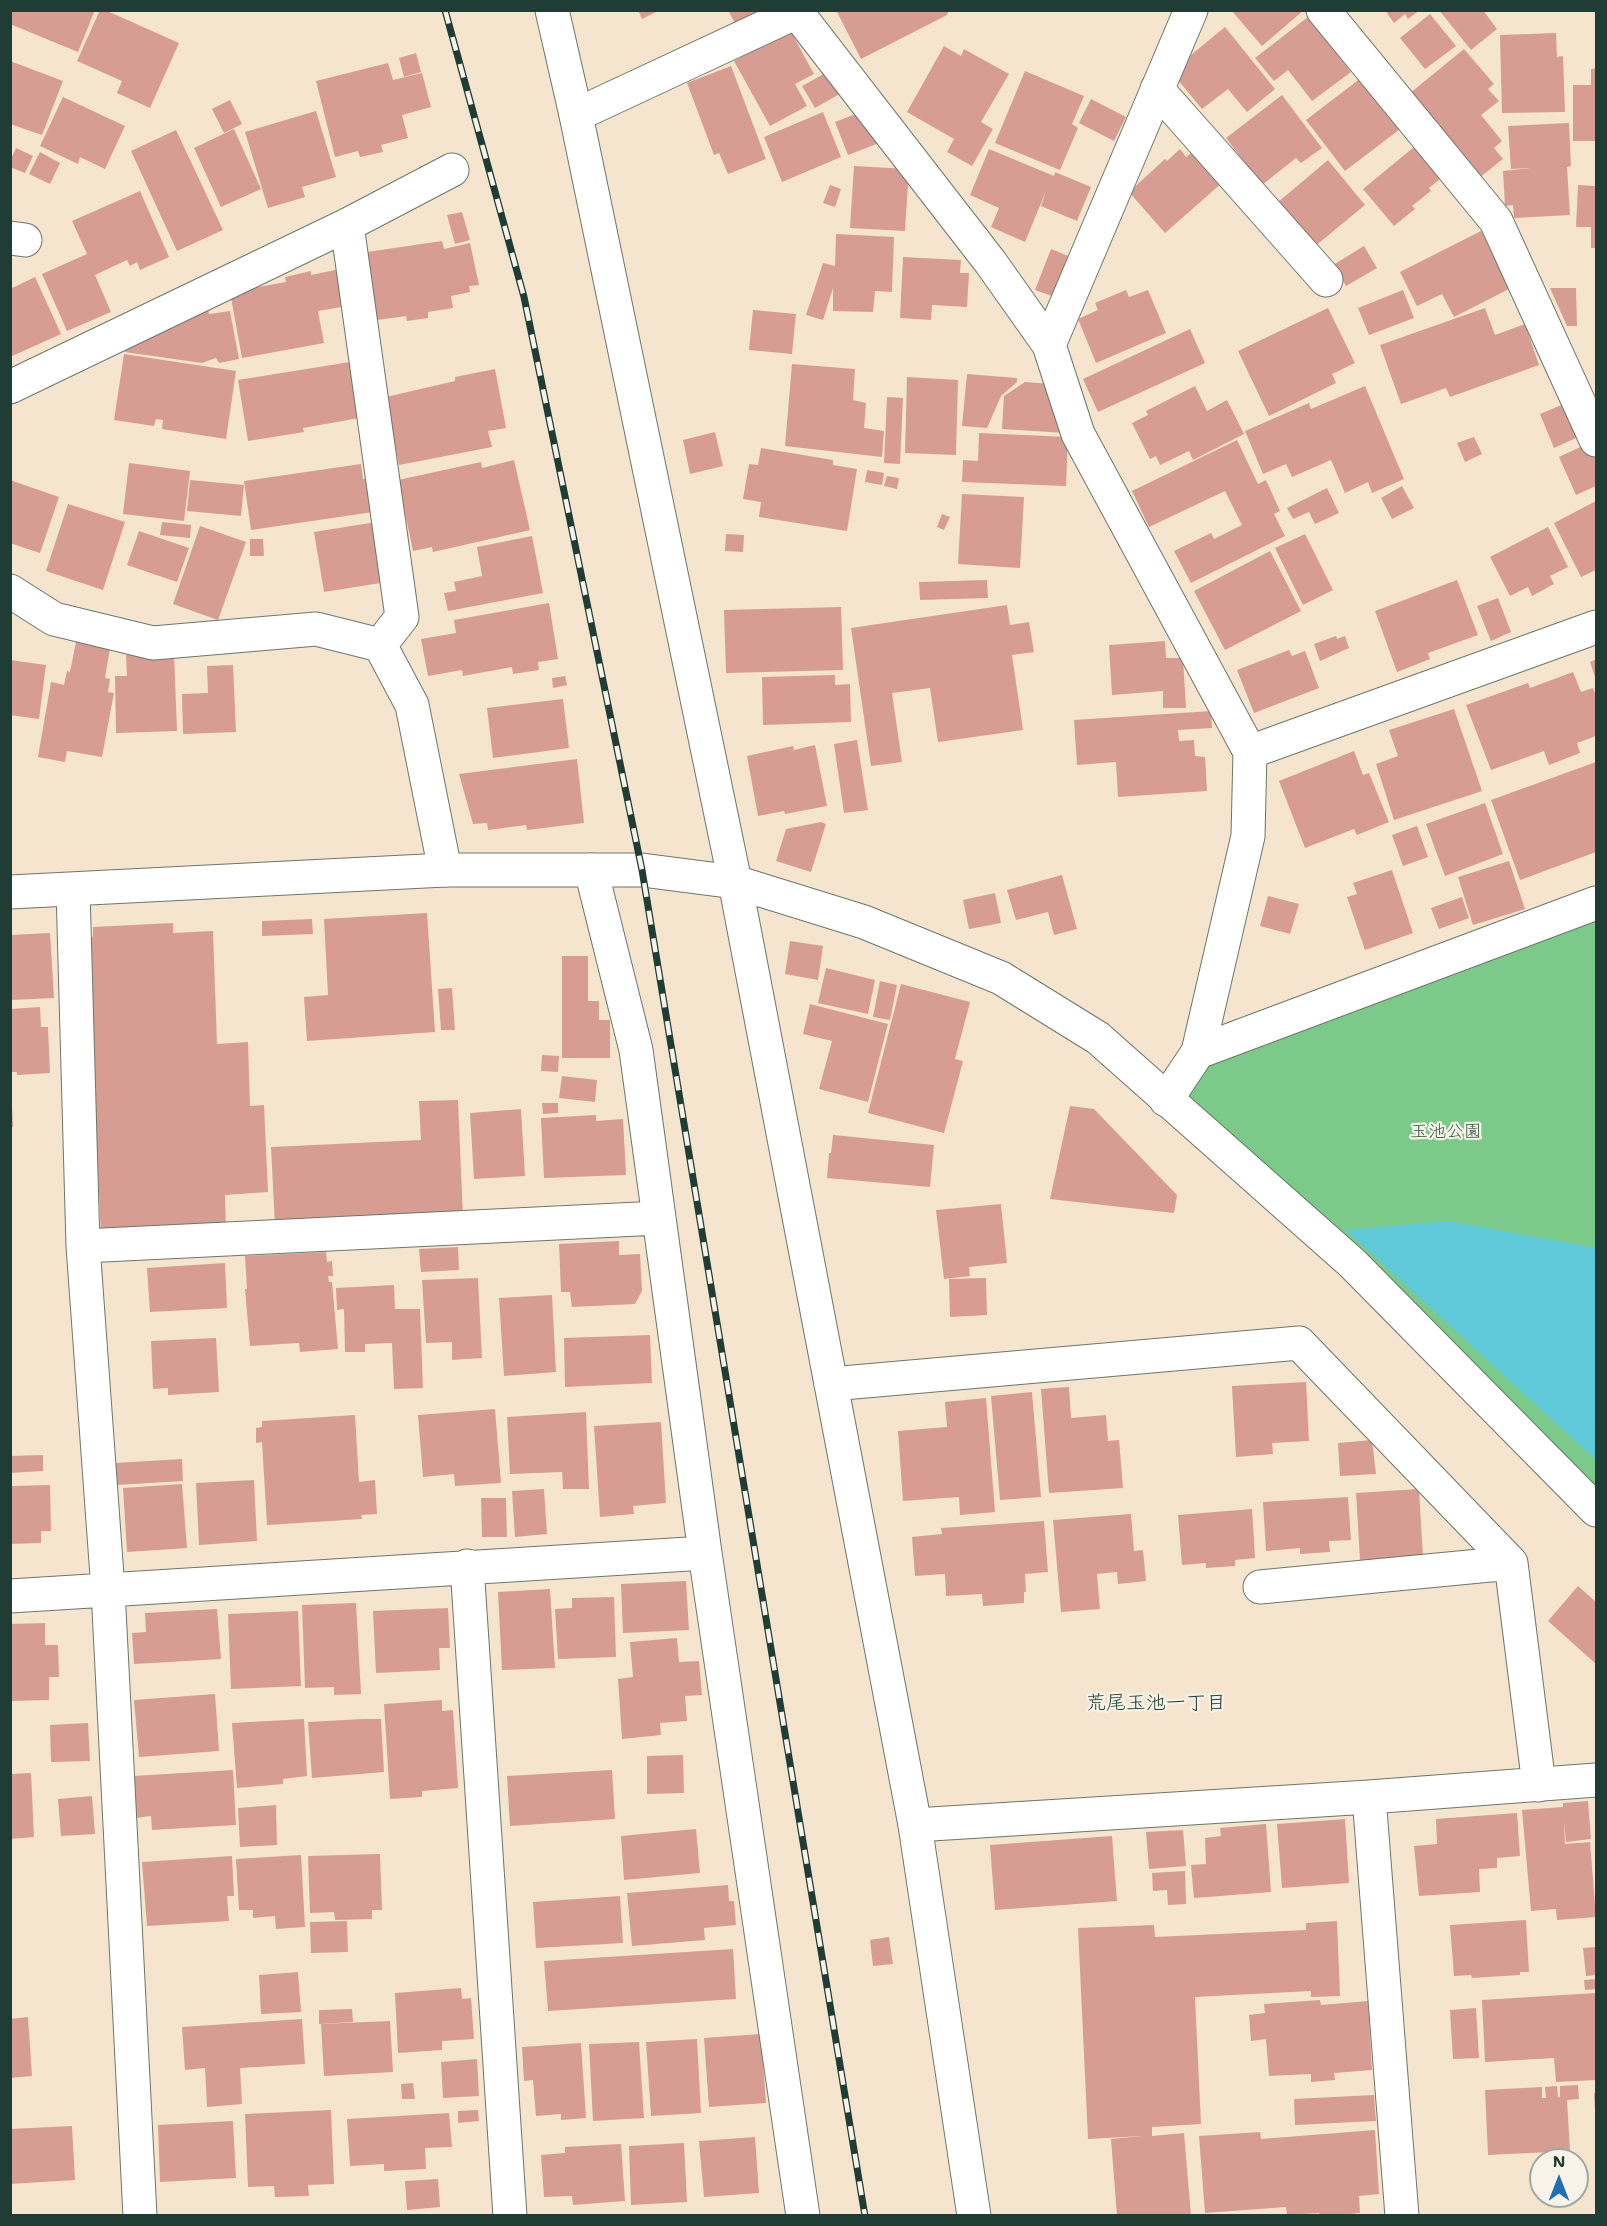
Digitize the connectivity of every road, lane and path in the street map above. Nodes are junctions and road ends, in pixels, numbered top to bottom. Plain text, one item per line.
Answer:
1 (552, 10) edge
2 (1191, 10) edge
3 (1323, 10) edge
4 (798, 11) edge
5 (1157, 89) junction
6 (576, 115) junction
7 (452, 170) dead end
8 (347, 225) junction
9 (1326, 280) dead end
10 (1049, 345) junction
11 (10, 387) edge
12 (1596, 440) edge
13 (10, 591) edge
14 (1596, 627) edge
15 (380, 645) junction
16 (1250, 752) junction
17 (445, 870) junction
18 (591, 870) junction
19 (735, 882) junction
20 (73, 890) junction
21 (10, 892) edge
22 (1596, 903) edge
23 (1198, 1053) junction
24 (1166, 1100) junction
25 (659, 1218) junction
26 (84, 1246) junction
27 (831, 1384) junction
28 (1596, 1510) edge
29 (705, 1553) junction
30 (1511, 1563) junction
31 (467, 1566) junction
32 (1260, 1587) dead end
33 (108, 1590) junction
34 (10, 1596) edge
35 (1596, 1780) edge
36 (1539, 1785) junction
37 (1369, 1797) junction
38 (915, 1825) junction
39 (140, 2216) edge
40 (510, 2216) edge
41 (802, 2216) edge
42 (974, 2216) edge
43 (1402, 2216) edge

1 - 6 street
2 - 5 street
3 - 12 street
4 - 6 street
4 - 10 street
5 - 9 street
5 - 10 street
6 - 19 street
7 - 8 street
8 - 11 street
8 - 15 street
10 - 16 street
13 - 15 street
14 - 16 street
15 - 17 street
16 - 23 street
17 - 18 street
17 - 20 street
18 - 19 street
18 - 25 street
19 - 24 street
19 - 27 street
20 - 21 street
20 - 26 street
22 - 23 street
23 - 24 street
24 - 28 street
25 - 26 street
25 - 29 street
26 - 33 street
27 - 30 street
27 - 38 street
29 - 31 street
29 - 41 street
30 - 32 street
30 - 36 street
31 - 33 street
31 - 40 street
33 - 34 street
33 - 39 street
35 - 36 street
36 - 37 street
37 - 38 street
37 - 43 street
38 - 42 street

